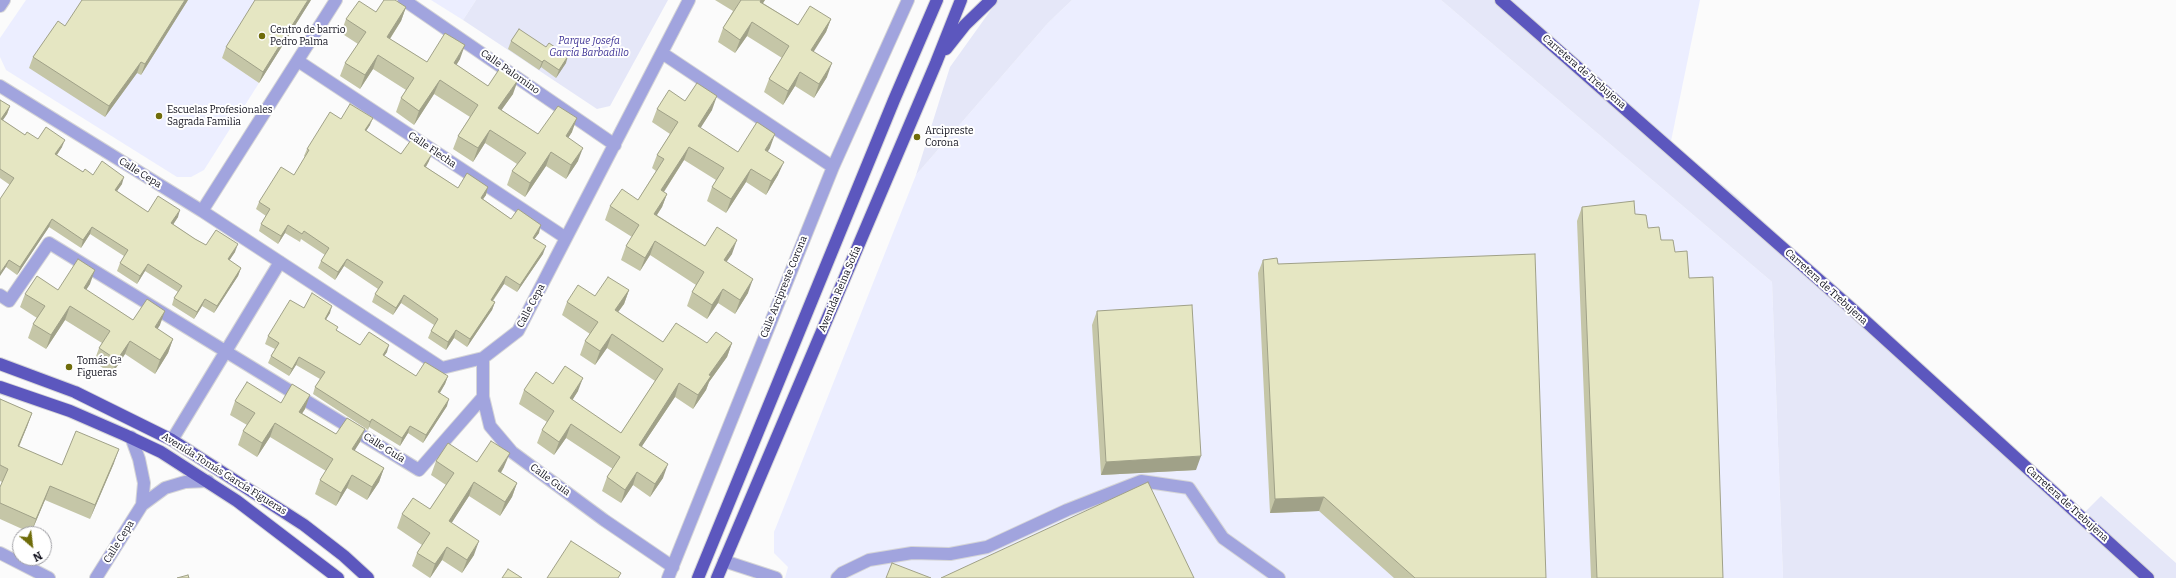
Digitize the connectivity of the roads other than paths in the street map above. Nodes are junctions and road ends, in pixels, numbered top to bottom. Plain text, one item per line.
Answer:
1 (4, 0) edge
2 (336, 0) edge
3 (404, 0) edge
4 (690, 0) edge
5 (908, 0) edge
6 (937, 0) edge
7 (961, 0) edge
8 (991, 0) edge
9 (1502, 0) edge
10 (0, 6) edge
11 (662, 53) junction
12 (298, 61) junction
13 (936, 63) junction
14 (0, 86) edge
15 (615, 145) junction
16 (833, 167) junction
17 (202, 211) junction
18 (566, 238) junction
19 (280, 262) junction
20 (0, 295) edge
21 (226, 351) junction
22 (483, 358) junction
23 (0, 364) edge
24 (0, 388) edge
25 (483, 397) junction
26 (131, 437) junction
27 (172, 440) junction
28 (208, 481) junction
29 (142, 506) junction
30 (0, 553) edge
31 (724, 561) junction
32 (670, 572) edge
33 (49, 578) edge
34 (96, 578) edge
35 (338, 578) edge
36 (368, 578) edge
37 (698, 578) edge
38 (717, 578) edge
39 (776, 578) edge
40 (837, 578) edge
41 (1279, 578) edge
42 (2148, 578) edge

1 - 10 street
2 - 12 street
3 - 15 street, Calle Palomino
4 - 11 street, Calle Cepa
5 - 16 street, Calle Arcipreste Corona
6 - 37 main road, Avenida Reina Sofía
7 - 13 main road, Avenida Reina Sofía
8 - 13 main road
9 - 42 main road, Carretera de Trebujena
11 - 15 street, Calle Cepa
11 - 16 street
12 - 17 street
12 - 18 street, Calle Flecha
13 - 31 main road, Avenida Reina Sofía
14 - 17 street, Calle Cepa
15 - 18 street, Calle Cepa
16 - 32 street, Calle Arcipreste Corona
17 - 19 street, Calle Cepa
18 - 22 street, Calle Cepa
19 - 21 street
19 - 22 street, Calle Cepa
20 - 21 street
21 - 25 street, Calle Guía
21 - 27 street
22 - 25 street, Calle Guia
23 - 27 main road, Avenida Tomás García Figueras
24 - 26 main road, Avenida Tomás García Figueras
25 - 32 street, Calle Guia
26 - 28 main road, Avenida Tomás García Figueras
26 - 29 street, Calle Cepa
27 - 36 main road, Avenida Tomás García Figueras
28 - 29 street, Calle Cepa
28 - 35 main road, Avenida Tomás García Figueras
29 - 34 street, Calle Cepa
30 - 33 street
31 - 38 main road, Avenida Reina Sofía
31 - 39 street
40 - 41 street

